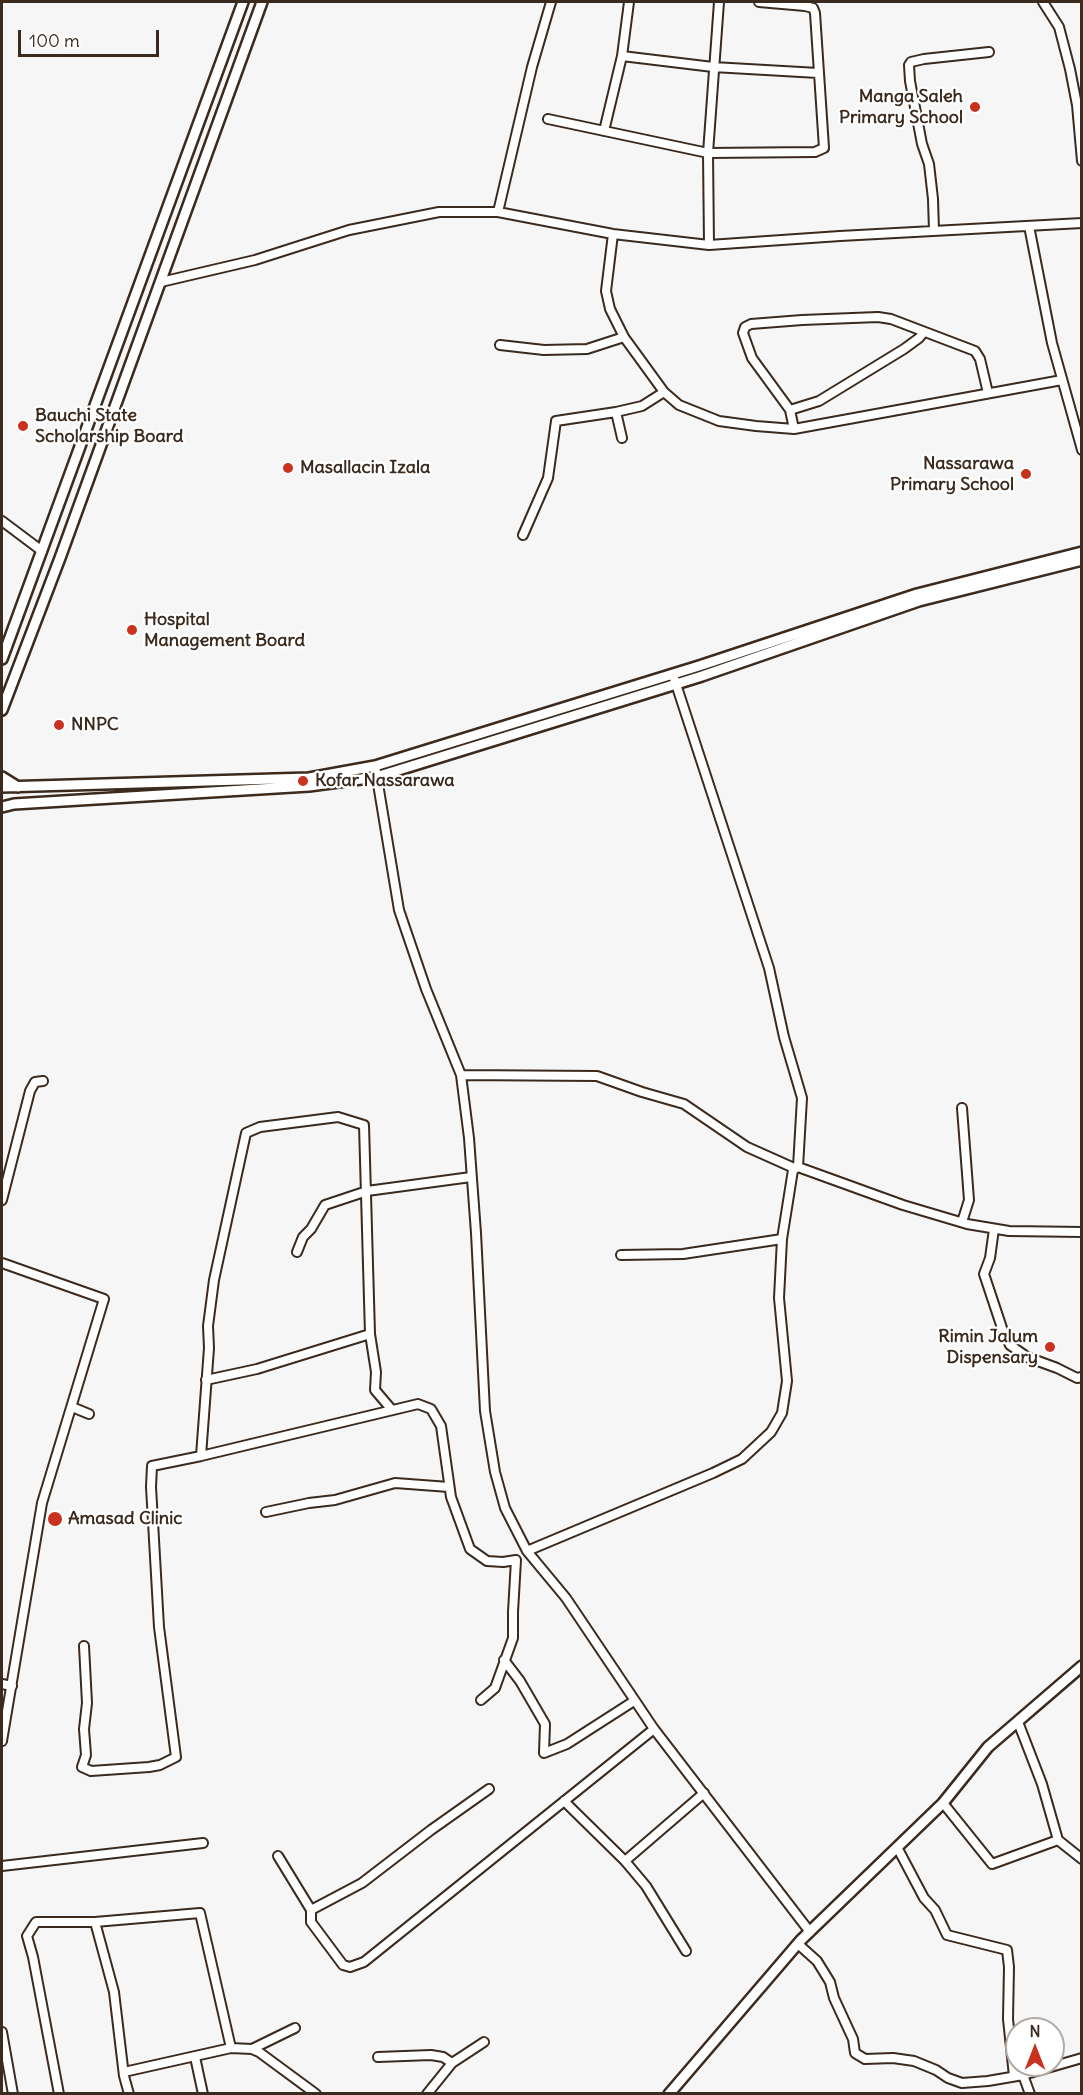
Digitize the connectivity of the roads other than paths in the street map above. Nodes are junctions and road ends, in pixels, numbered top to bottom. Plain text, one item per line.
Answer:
1 (243, 2) edge
2 (262, 2) edge
3 (551, 2) edge
4 (629, 2) edge
5 (719, 2) edge
6 (759, 2) edge
7 (1043, 2) edge
8 (989, 52) dead end
9 (622, 56) junction
10 (713, 67) junction
11 (818, 73) junction
12 (548, 119) dead end
13 (604, 131) junction
14 (708, 153) junction
15 (1082, 161) edge
16 (498, 212) junction
17 (1082, 223) edge
18 (1029, 226) junction
19 (934, 231) junction
20 (613, 234) junction
21 (709, 246) junction
22 (161, 282) junction
23 (924, 332) junction
24 (624, 337) junction
25 (500, 345) dead end
26 (1062, 380) junction
27 (664, 392) junction
28 (988, 393) junction
29 (790, 410) junction
30 (616, 412) junction
31 (794, 429) junction
32 (622, 438) dead end
33 (1082, 450) edge
34 (2, 522) edge
35 (523, 535) dead end
36 (42, 551) junction
37 (1082, 552) edge
38 (1082, 560) edge
39 (2, 659) edge
40 (673, 674) junction
41 (676, 684) junction
42 (2, 710) edge
43 (375, 766) junction
44 (2, 777) edge
45 (376, 777) junction
46 (2, 787) edge
47 (20, 788) junction
48 (2, 807) edge
49 (461, 1075) junction
50 (43, 1081) dead end
51 (962, 1108) dead end
52 (796, 1168) junction
53 (471, 1177) junction
54 (367, 1191) junction
55 (2, 1200) edge
56 (962, 1222) junction
57 (994, 1229) junction
58 (1082, 1232) edge
59 (782, 1239) junction
60 (297, 1252) dead end
61 (621, 1255) dead end
62 (2, 1263) edge
63 (370, 1334) junction
64 (1082, 1377) edge
65 (206, 1380) junction
66 (72, 1407) junction
67 (392, 1410) junction
68 (89, 1413) dead end
69 (201, 1456) junction
70 (449, 1487) junction
71 (266, 1512) dead end
72 (527, 1551) junction
73 (84, 1646) dead end
74 (504, 1660) junction
75 (1082, 1666) edge
76 (2, 1684) edge
77 (12, 1686) junction
78 (481, 1700) dead end
79 (634, 1701) junction
80 (1018, 1722) junction
81 (654, 1729) junction
82 (2, 1741) edge
83 (489, 1789) dead end
84 (704, 1793) junction
85 (564, 1801) junction
86 (943, 1803) junction
87 (1058, 1840) junction
88 (203, 1843) dead end
89 (897, 1847) junction
90 (278, 1856) dead end
91 (1080, 1858) edge
92 (625, 1861) junction
93 (2, 1866) edge
94 (311, 1910) junction
95 (94, 1922) junction
96 (810, 1932) junction
97 (798, 1944) junction
98 (686, 1951) dead end
99 (1008, 2017) edge
100 (295, 2028) dead end
101 (2, 2032) edge
102 (484, 2042) dead end
103 (231, 2048) junction
104 (252, 2049) junction
105 (195, 2057) junction
106 (378, 2057) dead end
107 (1082, 2058) edge
108 (452, 2063) junction
109 (1065, 2063) edge
110 (124, 2072) junction
111 (1005, 2077) edge
112 (1019, 2077) edge
113 (13, 2094) edge
114 (59, 2094) edge
115 (129, 2094) edge
116 (203, 2094) edge
117 (316, 2094) edge
118 (427, 2094) edge
119 (669, 2094) edge
120 (1030, 2094) edge

1 - 36 street
2 - 22 street
3 - 16 street
4 - 9 street
5 - 10 street
6 - 11 street
7 - 15 street
8 - 19 street
9 - 10 street
9 - 13 street
10 - 11 street
10 - 14 street
11 - 14 street
12 - 13 street
13 - 14 street
14 - 21 street
16 - 20 street
16 - 22 street
17 - 18 street
18 - 19 street
18 - 26 street
19 - 21 street
20 - 21 street
20 - 24 street
22 - 42 street
23 - 28 street
23 - 29 street
23 - 29 street
24 - 25 street
24 - 27 street
26 - 28 street
26 - 33 street
27 - 30 street
27 - 31 street
28 - 31 street
29 - 31 street
30 - 32 street
30 - 35 street
34 - 36 street
36 - 39 street
37 - 40 street
38 - 41 street
40 - 41 street
40 - 43 street
41 - 45 street
41 - 52 street
43 - 45 street
43 - 47 street
44 - 47 street
45 - 48 street
45 - 49 street
46 - 47 street
49 - 52 street
49 - 53 street
50 - 55 street
51 - 56 street
52 - 56 street
52 - 59 street
53 - 54 street
53 - 72 street
54 - 60 street
54 - 63 street
54 - 65 street
56 - 57 street
57 - 58 street
57 - 64 street
59 - 61 street
59 - 72 street
62 - 66 street
63 - 65 street
63 - 67 street
65 - 69 street
66 - 68 street
66 - 77 street
67 - 69 street
67 - 70 street
69 - 73 street
70 - 71 street
70 - 74 street
72 - 79 street
74 - 78 street
74 - 79 street
75 - 80 street
76 - 77 street
77 - 82 street
79 - 81 street
80 - 86 street
80 - 87 street
81 - 84 street
81 - 85 street
83 - 94 street
84 - 92 street
84 - 96 street
85 - 92 street
85 - 94 street
86 - 87 street
86 - 89 street
87 - 91 street
88 - 93 street
89 - 96 street
89 - 99 street
90 - 94 street
92 - 98 street
95 - 103 street
95 - 110 street
95 - 114 street
96 - 97 street
97 - 111 street
97 - 119 street
100 - 104 street
101 - 113 street
102 - 108 street
103 - 104 street
103 - 105 street
104 - 117 street
105 - 110 street
105 - 116 street
106 - 108 street
107 - 109 street
108 - 118 street
110 - 115 street
112 - 120 street

